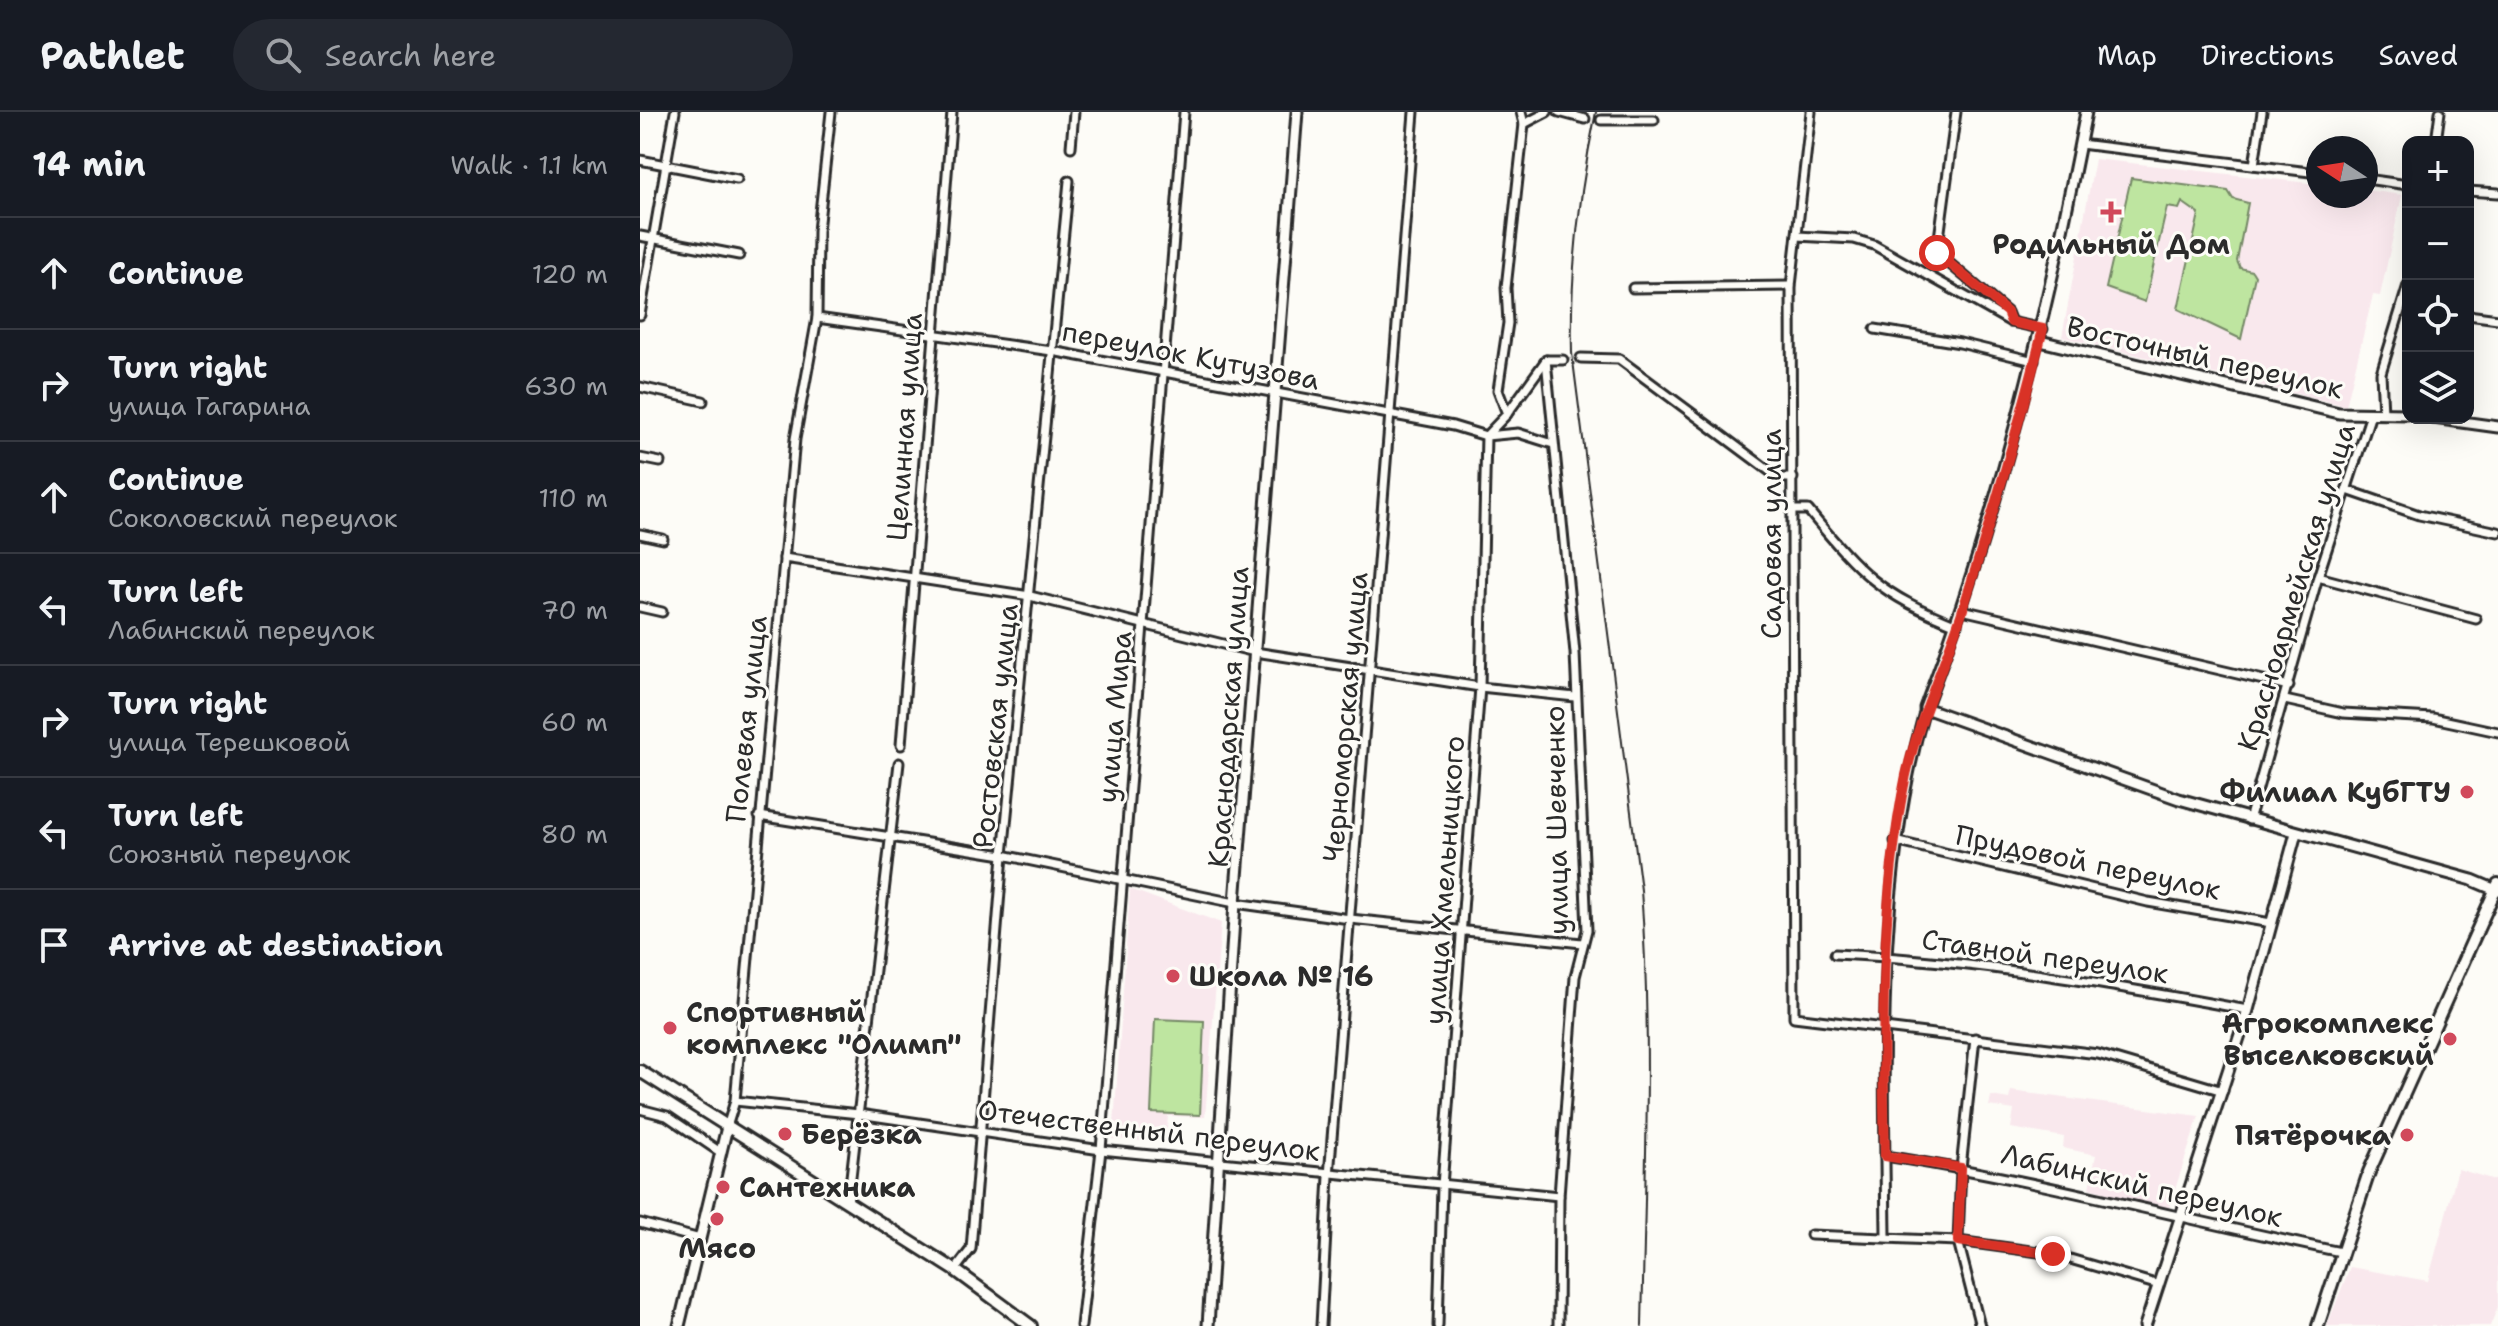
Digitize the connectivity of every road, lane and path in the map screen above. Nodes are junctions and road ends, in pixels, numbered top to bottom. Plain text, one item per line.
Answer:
1 (675, 112) edge
2 (831, 112) edge
3 (952, 112) edge
4 (1074, 112) edge
5 (1184, 112) edge
6 (1297, 112) edge
7 (1414, 112) edge
8 (1521, 112) edge
9 (1547, 112) edge
10 (1559, 112) edge
11 (1811, 112) edge
12 (1956, 112) edge
13 (2086, 112) edge
14 (2262, 112) edge
15 (2440, 112) edge
16 (1585, 119) dead end
17 (1601, 120) dead end
18 (1654, 120) dead end
19 (1524, 124) junction
20 (2437, 136) edge
21 (2080, 144) junction
22 (1071, 147) dead end
23 (640, 160) edge
24 (664, 165) junction
25 (2254, 165) junction
26 (2306, 172) edge
27 (737, 179) dead end
28 (1069, 181) dead end
29 (2378, 181) edge
30 (2402, 184) edge
31 (2474, 191) edge
32 (2498, 193) edge
33 (640, 236) edge
34 (1797, 236) junction
35 (655, 239) junction
36 (739, 255) dead end
37 (1791, 286) junction
38 (1633, 288) dead end
39 (640, 315) edge
40 (2474, 316) edge
41 (2402, 317) edge
42 (817, 318) junction
43 (2498, 319) edge
44 (2011, 322) junction
45 (1875, 329) dead end
46 (2043, 329) junction
47 (933, 333) junction
48 (2040, 341) junction
49 (1052, 351) junction
50 (1581, 358) dead end
51 (1546, 360) junction
52 (1563, 360) dead end
53 (2035, 361) junction
54 (1164, 375) junction
55 (640, 387) edge
56 (1276, 393) junction
57 (703, 401) dead end
58 (2383, 413) junction
59 (1507, 414) junction
60 (2371, 414) junction
61 (2402, 414) edge
62 (1392, 415) junction
63 (2474, 424) edge
64 (2498, 427) edge
65 (1486, 436) junction
66 (1553, 444) junction
67 (640, 458) edge
68 (660, 462) dead end
69 (1793, 478) junction
70 (2347, 490) junction
71 (1794, 510) junction
72 (2498, 532) edge
73 (640, 534) edge
74 (663, 539) dead end
75 (784, 558) junction
76 (915, 576) junction
77 (2318, 577) junction
78 (1030, 596) junction
79 (640, 607) edge
80 (1962, 610) junction
81 (662, 612) dead end
82 (2476, 619) dead end
83 (1144, 625) junction
84 (1957, 625) junction
85 (1255, 652) junction
86 (1371, 671) junction
87 (2289, 686) junction
88 (1480, 687) junction
89 (1575, 697) junction
90 (2285, 700) junction
91 (1925, 708) junction
92 (2498, 732) edge
93 (901, 745) dead end
94 (899, 763) dead end
95 (759, 816) junction
96 (2249, 820) junction
97 (2296, 833) junction
98 (892, 835) junction
99 (1895, 841) junction
100 (1003, 855) junction
101 (1122, 877) junction
102 (2497, 888) edge
103 (1235, 903) junction
104 (1350, 919) junction
105 (2271, 923) junction
106 (1463, 930) junction
107 (1582, 943) junction
108 (1835, 954) dead end
109 (1886, 956) junction
110 (2248, 1010) junction
111 (1882, 1027) junction
112 (1975, 1038) junction
113 (640, 1071) edge
114 (2223, 1091) junction
115 (735, 1101) junction
116 (640, 1109) edge
117 (859, 1114) junction
118 (727, 1127) junction
119 (982, 1131) junction
120 (1101, 1150) junction
121 (720, 1152) junction
122 (1885, 1156) junction
123 (1216, 1162) junction
124 (1961, 1168) junction
125 (1329, 1176) junction
126 (1442, 1186) junction
127 (1559, 1196) junction
128 (848, 1203) junction
129 (2183, 1219) junction
130 (640, 1223) edge
131 (1811, 1235) dead end
132 (1886, 1236) junction
133 (700, 1239) junction
134 (1958, 1241) junction
135 (2341, 1252) junction
136 (955, 1270) junction
137 (2159, 1285) junction
138 (679, 1326) edge
139 (1031, 1326) edge
140 (1081, 1326) edge
141 (1208, 1326) edge
142 (1321, 1326) edge
143 (1438, 1326) edge
144 (1558, 1326) edge
145 (1980, 1326) edge
146 (2145, 1326) edge
147 (2318, 1326) edge

1 - 24 street
2 - 42 street, Полевая улица
3 - 47 street, Целинная улица
4 - 22 street
5 - 54 street, улица Мира
6 - 56 street, Краснодарская улица
7 - 62 street, Черноморская улица
8 - 19 street
9 - 19 street
10 - 16 street
11 - 34 street, Садовая улица
12 - 44 street
13 - 21 street
14 - 25 street
15 - 20 street
17 - 18 street
19 - 59 street
21 - 25 street
21 - 46 street
23 - 24 street
24 - 27 street
24 - 35 street
25 - 26 street
28 - 49 street, Ростовская улица
29 - 30 street
31 - 32 street
33 - 35 street
34 - 37 street, Садовая улица
34 - 44 street, Восточный переулок
35 - 36 street
35 - 39 street
37 - 38 street
37 - 69 street, Садовая улица
40 - 43 street
41 - 58 street, Красноармейская улица
42 - 47 street, переулок Кутузова
42 - 75 street, Полевая улица
44 - 46 street, Восточный переулок
45 - 53 street
46 - 48 street
47 - 49 street, переулок Кутузова
47 - 76 street, Целинная улица
48 - 53 street
48 - 60 street, Восточный переулок
49 - 54 street, переулок Кутузова
49 - 78 street, Ростовская улица
50 - 69 street
51 - 52 street
51 - 59 street
51 - 66 street, улица Шевченко
53 - 80 street
54 - 56 street, переулок Кутузова
54 - 83 street, улица Мира
55 - 57 street
56 - 62 street, переулок Кутузова
56 - 85 street, Краснодарская улица
58 - 60 street, Восточный переулок
58 - 61 street, Восточный переулок
59 - 65 street
60 - 70 street, Красноармейская улица
62 - 65 street, переулок Кутузова
62 - 86 street, Черноморская улица
63 - 64 street
65 - 66 street, переулок Кутузова
65 - 88 street, улица Хмельницкого
66 - 89 street, улица Шевченко
67 - 68 street
69 - 71 street, Садовая улица
70 - 72 street
70 - 77 street, Красноармейская улица
71 - 84 street
71 - 111 street, Садовая улица
73 - 74 street
75 - 76 street
75 - 95 street, Полевая улица
76 - 78 street
76 - 93 street, Целинная улица
77 - 82 street
77 - 87 street, Красноармейская улица
78 - 83 street
78 - 100 street, Ростовская улица
79 - 81 street
80 - 84 street
80 - 87 street
83 - 85 street
83 - 101 street, улица Мира
84 - 91 street
85 - 86 street
85 - 103 street, Краснодарская улица
86 - 88 street
86 - 104 street, Черноморская улица
87 - 90 street, Красноармейская улица
88 - 89 street
88 - 106 street, улица Хмельницкого
89 - 107 street, улица Шевченко
90 - 92 street
90 - 96 street, Красноармейская улица
91 - 96 street
91 - 99 street
94 - 98 street
95 - 98 street
95 - 115 street, Полевая улица
96 - 97 street
97 - 102 street
97 - 105 street
98 - 100 street
98 - 117 street
99 - 105 street, Прудовой переулок
99 - 109 street
100 - 101 street
100 - 119 street, Ростовская улица
101 - 103 street
101 - 120 street, улица Мира
102 - 135 main road
103 - 104 street
103 - 123 street, Краснодарская улица
104 - 106 street
104 - 125 street, Черноморская улица
105 - 110 street
106 - 107 street
106 - 126 street, улица Хмельницкого
107 - 127 street, улица Шевченко
108 - 109 street, Ставной переулок
109 - 110 street, Ставной переулок
109 - 111 street
110 - 114 street
111 - 112 street
111 - 122 street
112 - 114 street
112 - 124 street
113 - 118 main road
114 - 129 street
115 - 117 street, Отечественный переулок
115 - 118 street, Полевая улица
116 - 121 street
117 - 119 street, Отечественный переулок
117 - 128 street
118 - 121 street, Полевая улица
118 - 128 main road
119 - 120 street, Отечественный переулок
119 - 136 street, Ростовская улица
120 - 123 street, Отечественный переулок
120 - 140 street, улица Мира
121 - 133 street, Полевая улица
122 - 124 street, Лабинский переулок
122 - 132 street
123 - 125 street, Отечественный переулок
123 - 141 street, Краснодарская улица
124 - 129 street, Лабинский переулок
124 - 134 street
125 - 126 street, Отечественный переулок
125 - 142 street, Черноморская улица
126 - 127 street, Отечественный переулок
126 - 143 street, улица Хмельницкого
127 - 144 street, улица Шевченко
128 - 136 main road
129 - 135 street, Лабинский переулок
129 - 137 street
130 - 133 street
131 - 132 street
132 - 134 street
133 - 138 street, Полевая улица
134 - 137 street
134 - 145 street
135 - 147 main road
136 - 139 main road
137 - 146 street

